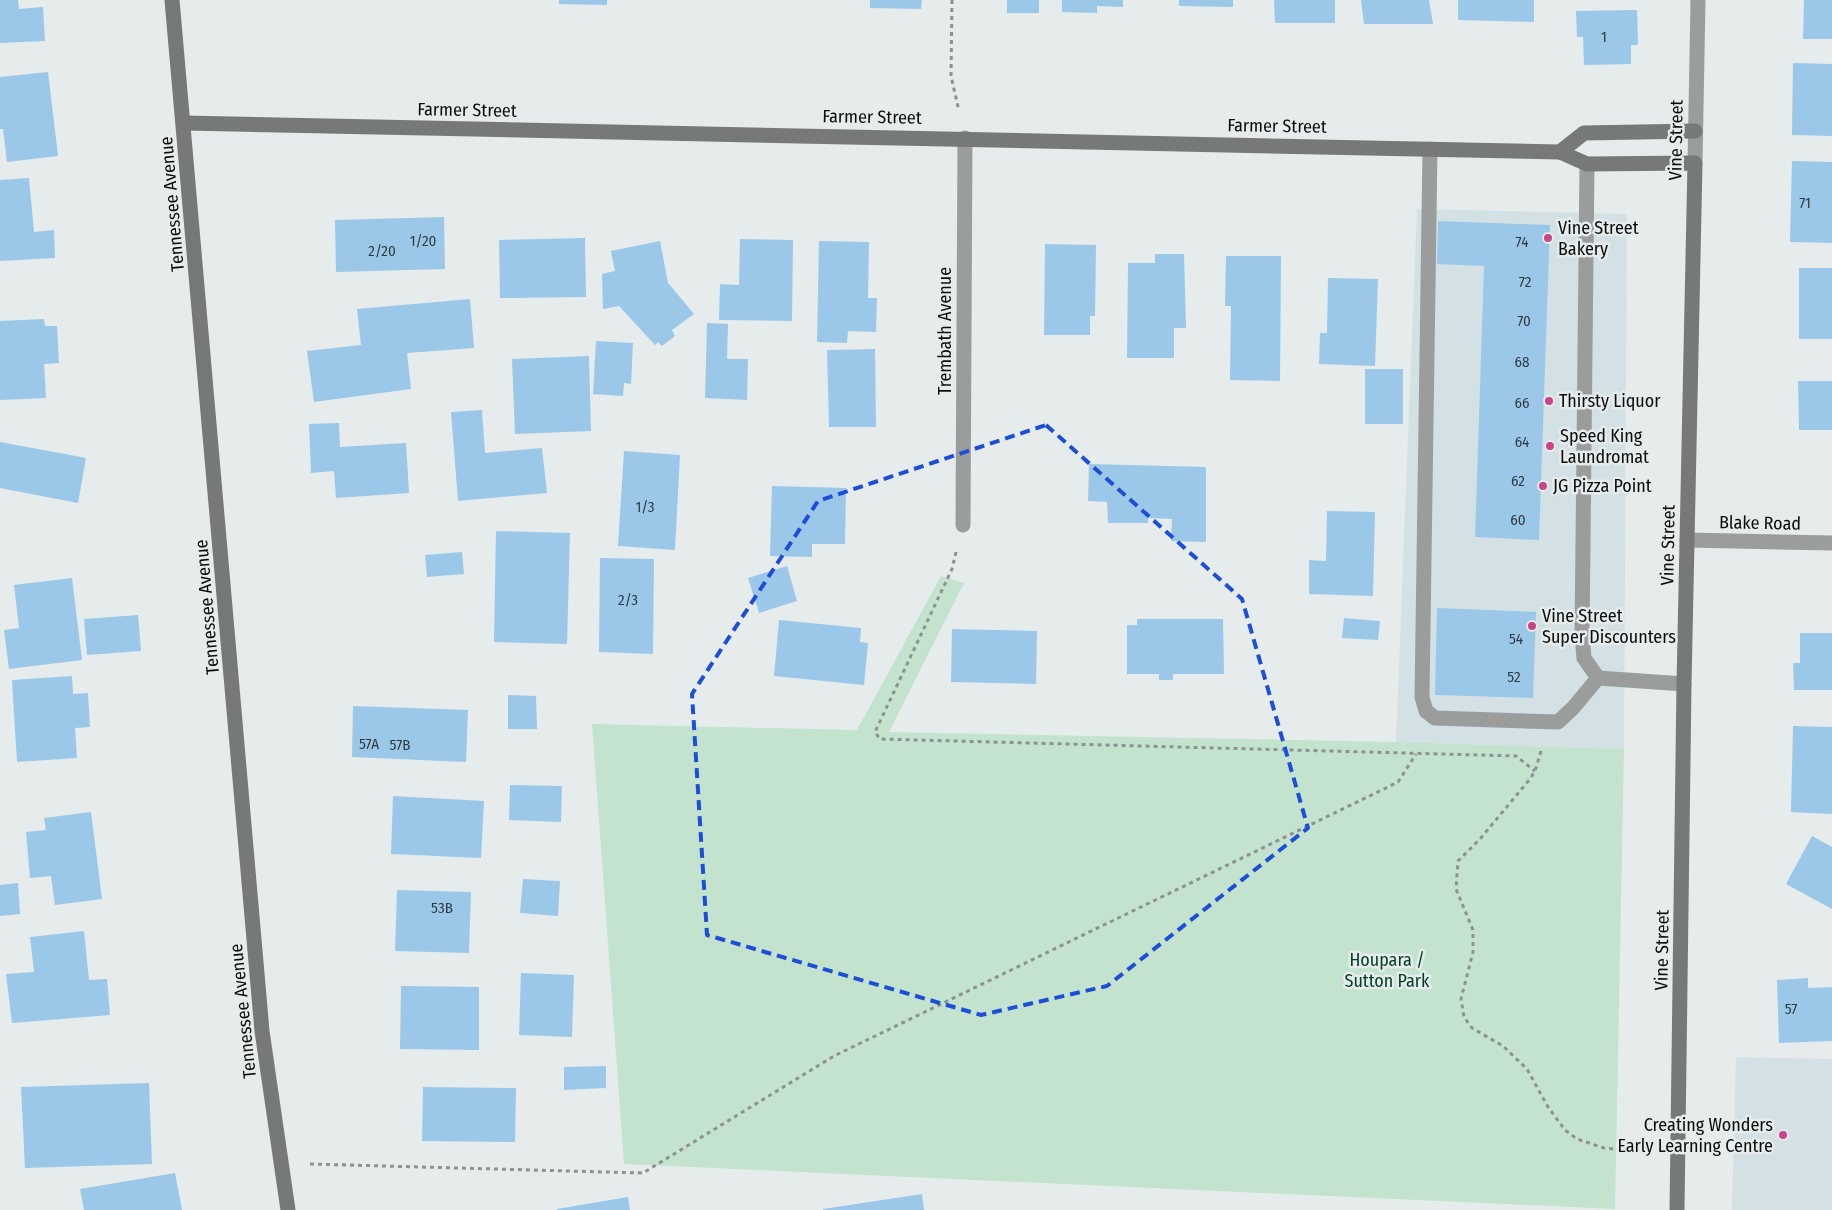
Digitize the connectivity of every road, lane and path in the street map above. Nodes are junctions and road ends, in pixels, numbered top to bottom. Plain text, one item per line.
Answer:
1 (172, 0) edge
2 (952, 0) edge
3 (1698, 0) edge
4 (184, 123) junction
5 (1695, 131) junction
6 (964, 138) junction
7 (1430, 149) junction
8 (1560, 152) junction
9 (1695, 163) junction
10 (1587, 164) junction
11 (963, 525) joint
12 (1687, 540) junction
13 (1832, 542) edge
14 (1598, 678) junction
15 (1684, 684) junction
16 (1549, 721) junction
17 (1416, 754) junction
18 (1535, 771) junction
19 (1678, 1155) junction
20 (282, 1164) junction
21 (288, 1210) edge
22 (1677, 1210) edge

1 - 4 street, Tennessee Avenue
2 - 6 path
3 - 5 street, Vine Street
4 - 6 street, Farmer Street
4 - 20 street, Tennessee Avenue
5 - 8 street
5 - 9 street, Vine Street
6 - 7 street, Farmer Street
6 - 11 street, Trembath Avenue
7 - 8 street, Farmer Street
7 - 16 street
8 - 10 street, Farmer Street
9 - 10 street, Farmer Street
9 - 12 street, Vine Street
10 - 14 street
11 - 17 path
12 - 13 street, Blake Road
12 - 15 street, Vine Street
14 - 15 street
14 - 16 street
15 - 19 street, Vine Street
16 - 18 path
17 - 18 path
17 - 20 path
18 - 19 path
19 - 22 street, Vine Street
20 - 21 street, Tennessee Avenue

